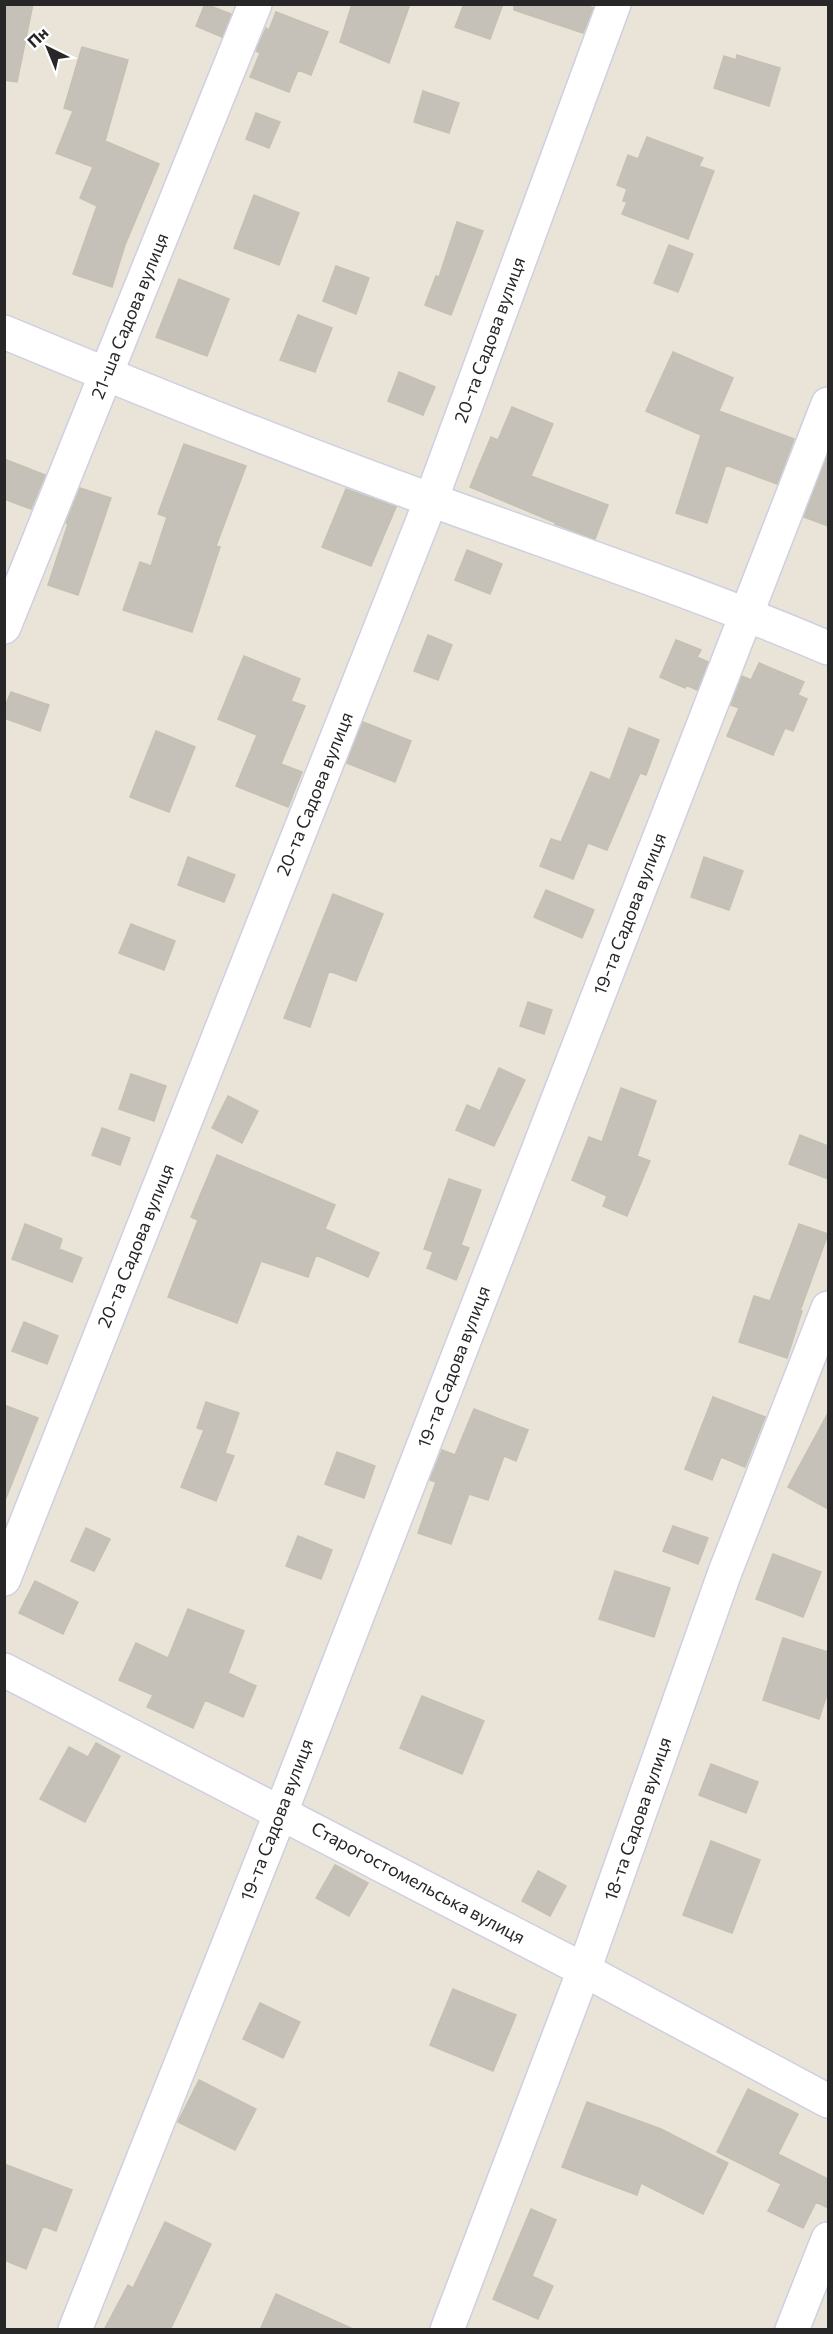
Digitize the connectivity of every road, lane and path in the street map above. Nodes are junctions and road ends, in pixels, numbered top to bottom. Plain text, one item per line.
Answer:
1 (255, 4) edge
2 (614, 4) edge
3 (4, 332) edge
4 (107, 375) junction
5 (828, 404) edge
6 (431, 500) junction
7 (747, 613) junction
8 (4, 627) edge
9 (828, 648) edge
10 (828, 1308) edge
11 (4, 1579) edge
12 (4, 1670) edge
13 (281, 1812) junction
14 (584, 1970) junction
15 (828, 2101) edge
16 (828, 2239) edge
17 (75, 2330) edge
18 (447, 2330) edge
19 (792, 2330) edge

1 - 4 street, 21-ша Садова вулиця
2 - 6 street, 20-та Садова вулиця
3 - 4 street
4 - 6 street
4 - 8 street, 21-ша Садова вулиця
5 - 7 street, 19-та Садова вулиця
6 - 7 street
6 - 11 street, 20-та Садова вулиця
7 - 9 street
7 - 13 street, 19-та Садова вулиця
10 - 14 street, 18-та Садова вулиця
12 - 13 street, Старогостомельська вулиця
13 - 14 street, Старогостомельська вулиця
13 - 17 street, 19-та Садова вулиця
14 - 15 street, Старогостомельська вулиця
14 - 18 street, 18-та Садова вулиця
16 - 19 street

